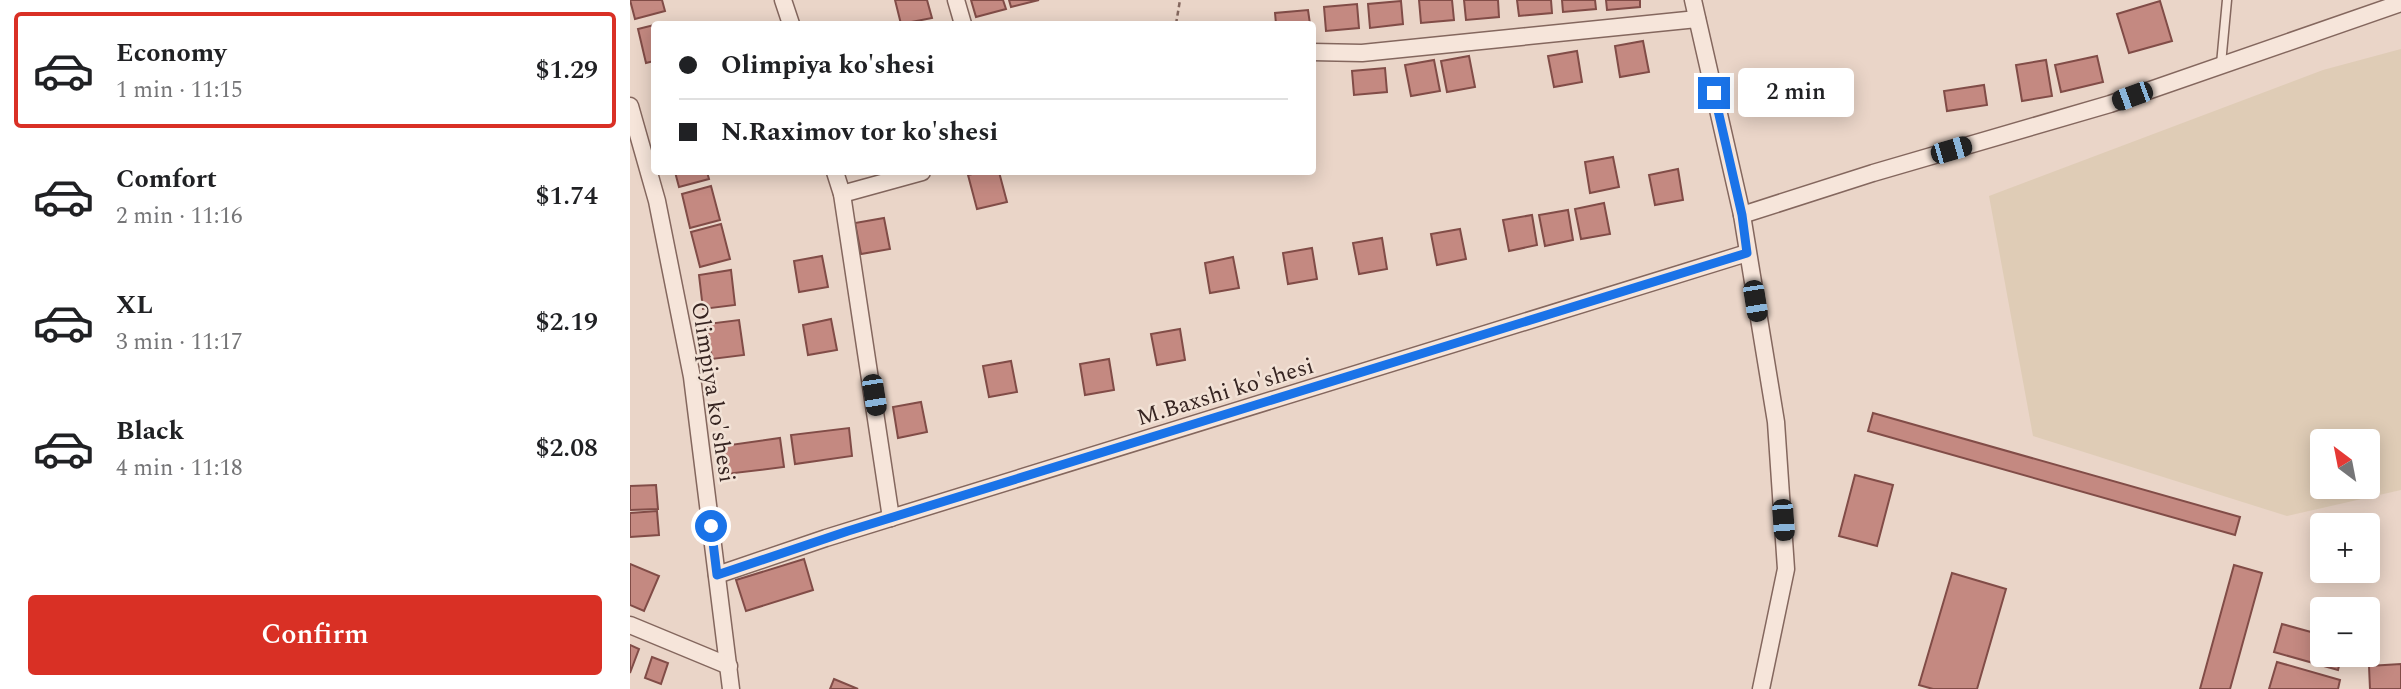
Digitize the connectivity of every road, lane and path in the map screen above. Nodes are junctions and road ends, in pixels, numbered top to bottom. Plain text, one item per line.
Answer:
1 (783, 0) edge
2 (956, 0) edge
3 (1180, 0) edge
4 (1693, 0) edge
5 (2227, 0) edge
6 (2401, 3) edge
7 (1697, 19) junction
8 (790, 21) edge
9 (962, 21) edge
10 (1176, 21) edge
11 (1316, 52) edge
12 (2221, 64) junction
13 (630, 106) edge
14 (836, 175) edge
15 (911, 175) edge
16 (842, 194) junction
17 (1742, 215) junction
18 (1747, 253) junction
19 (891, 518) junction
20 (717, 575) junction
21 (630, 625) edge
22 (729, 666) junction
23 (731, 689) edge
24 (1761, 689) edge

1 - 8 street
2 - 9 street
3 - 10 path
4 - 7 street
5 - 12 lane
6 - 12 street
7 - 11 street
7 - 17 street
12 - 17 street
13 - 20 street, Olimpiya ko'shesi
14 - 16 street
15 - 16 street
16 - 19 street
17 - 18 street
18 - 19 street, M.Baxshi ko'shesi
18 - 24 street
19 - 20 street, M.Baxshi ko'shesi
20 - 22 street, Olimpiya ko'shesi
21 - 22 street
22 - 23 street, Olimpiya ko'shesi

